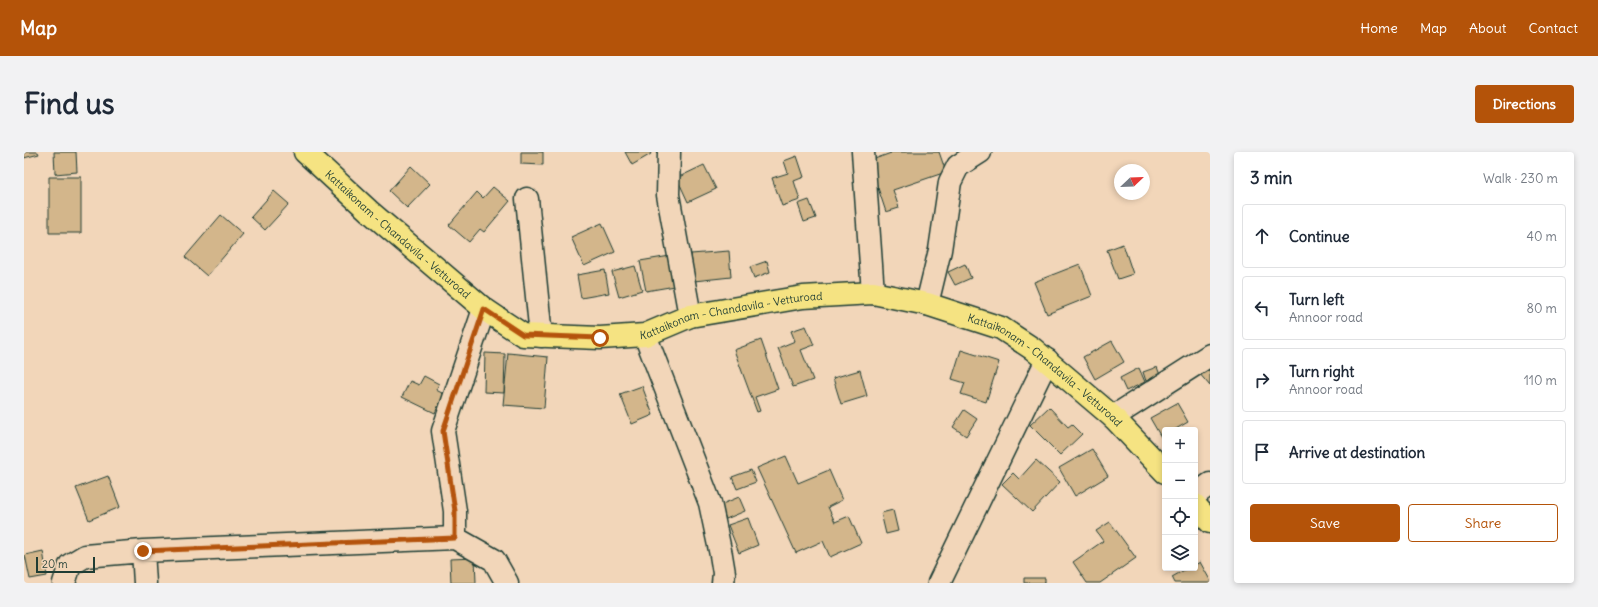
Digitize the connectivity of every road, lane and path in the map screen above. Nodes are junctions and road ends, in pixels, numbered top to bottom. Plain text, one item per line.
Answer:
1 (306, 152) edge
2 (669, 152) edge
3 (863, 152) edge
4 (980, 152) edge
5 (527, 199) dead end
6 (873, 293) junction
7 (927, 304) junction
8 (484, 309) junction
9 (690, 316) junction
10 (645, 335) junction
11 (542, 336) junction
12 (1210, 355) edge
13 (1047, 360) junction
14 (1113, 416) junction
15 (1162, 469) edge
16 (1210, 484) edge
17 (1198, 493) edge
18 (1198, 508) edge
19 (1210, 522) edge
20 (455, 538) junction
21 (143, 551) junction
22 (64, 583) edge
23 (145, 583) edge
24 (508, 583) edge
25 (723, 583) edge
26 (939, 583) edge

1 - 8 main road, Kattaikonam - Chandavila - Vetturoad
2 - 9 street
3 - 6 street
4 - 7 street
5 - 11 street
6 - 7 main road, Kattaikonam - Chandavila - Vetturoad
6 - 9 main road, Kattaikonam - Chandavila - Vetturoad
7 - 13 main road, Kattaikonam - Chandavila - Vetturoad
8 - 11 main road, Kattaikonam - Chandavila - Vetturoad
8 - 20 street
9 - 10 main road, Kattaikonam - Chandavila - Vetturoad
10 - 11 main road, Kattaikonam - Chandavila - Vetturoad
10 - 25 street
12 - 14 street
13 - 14 main road, Kattaikonam - Chandavila - Vetturoad
13 - 26 street
14 - 15 main road, Kattaikonam - Chandavila - Vetturoad
16 - 17 street
18 - 19 main road
20 - 21 street
20 - 24 street
21 - 22 street
21 - 23 street

